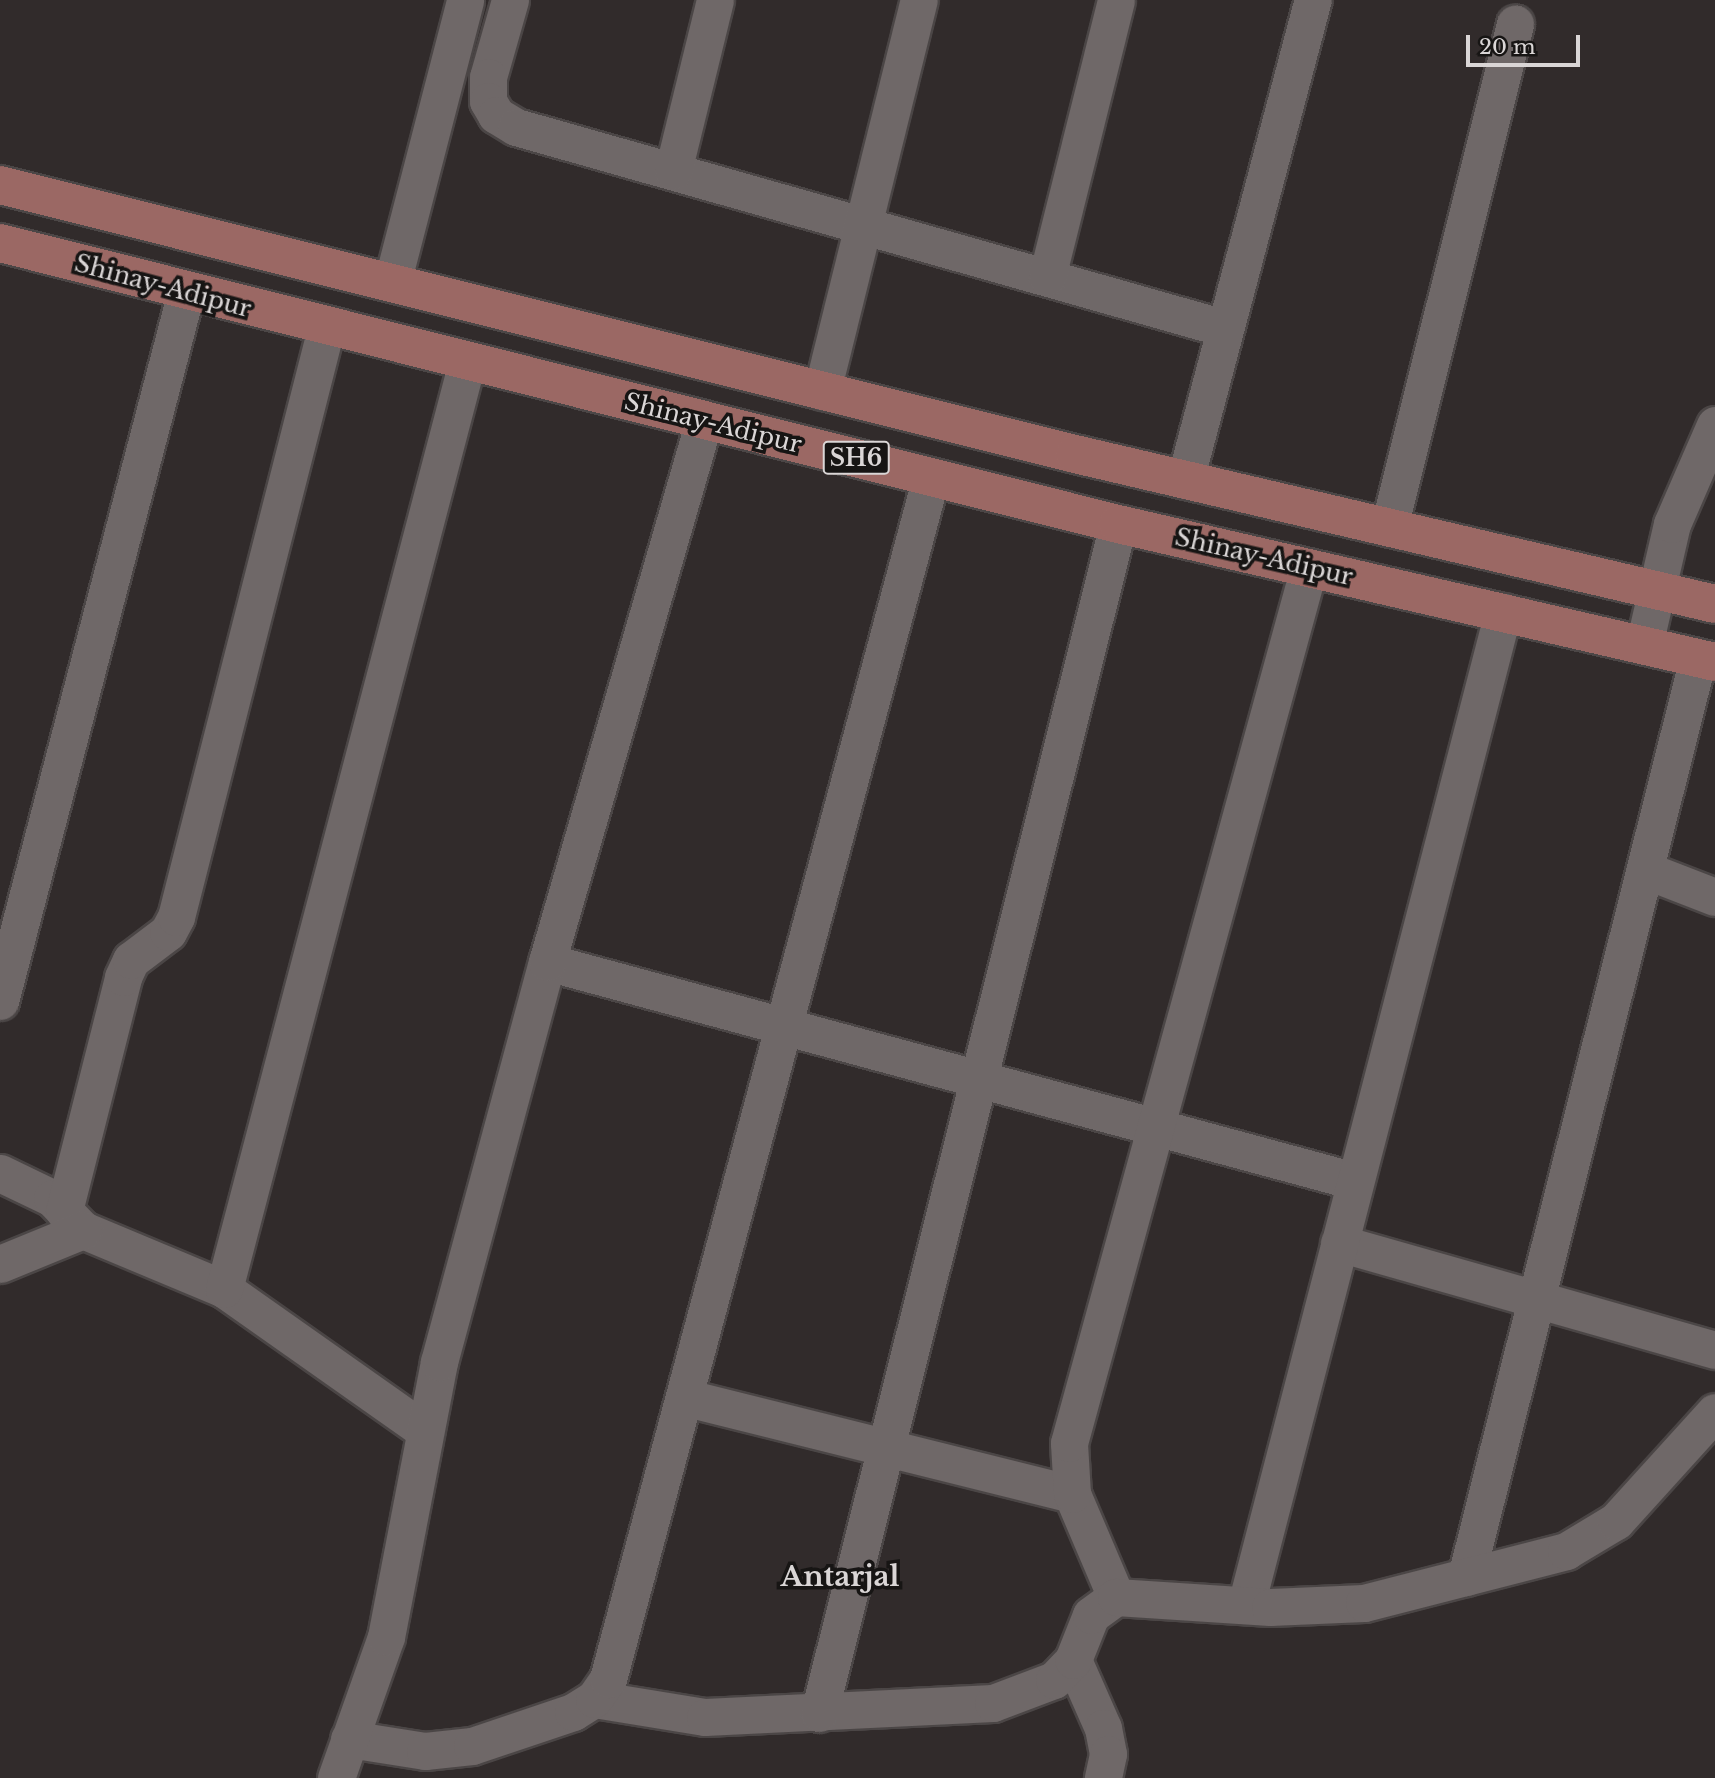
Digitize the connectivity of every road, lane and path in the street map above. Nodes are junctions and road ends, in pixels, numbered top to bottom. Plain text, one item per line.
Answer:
1 (465, 0) edge
2 (510, 0) edge
3 (715, 0) edge
4 (919, 0) edge
5 (1116, 0) edge
6 (1313, 0) edge
7 (1515, 24) dead end
8 (673, 171) junction
9 (0, 185) edge
10 (863, 225) junction
11 (0, 243) edge
12 (1047, 276) junction
13 (393, 284) junction
14 (186, 292) junction
15 (326, 328) junction
16 (1224, 328) junction
17 (467, 362) junction
18 (821, 391) junction
19 (704, 421) junction
20 (1715, 425) edge
21 (931, 477) junction
22 (1185, 480) junction
23 (1118, 524) junction
24 (1389, 527) junction
25 (1309, 567) junction
26 (1657, 590) junction
27 (1715, 604) edge
28 (1503, 612) junction
29 (1644, 645) junction
30 (1707, 660) edge
31 (1645, 870) junction
32 (1715, 897) edge
33 (547, 962) junction
34 (0, 1001) edge
35 (785, 1027) junction
36 (978, 1079) junction
37 (1156, 1127) junction
38 (0, 1173) edge
39 (1355, 1181) junction
40 (74, 1221) junction
41 (1339, 1243) junction
42 (0, 1264) edge
43 (224, 1289) junction
44 (1536, 1299) junction
45 (1715, 1350) edge
46 (687, 1398) junction
47 (1715, 1412) edge
48 (424, 1430) junction
49 (886, 1448) junction
50 (1072, 1494) junction
51 (1466, 1577) junction
52 (1116, 1597) junction
53 (1246, 1605) junction
54 (1073, 1660) junction
55 (594, 1699) junction
56 (819, 1713) junction
57 (349, 1739) junction
58 (336, 1778) edge
59 (1103, 1778) edge

1 - 13 street
2 - 8 street
3 - 8 street
4 - 10 street
5 - 12 street
6 - 16 street
7 - 24 street
8 - 10 street
9 - 13 main road, SH6
10 - 12 street
10 - 18 street
11 - 14 main road, Shinay-Adipur / SH6
12 - 16 street
13 - 18 main road, SH6
14 - 15 main road, Shinay-Adipur / SH6
14 - 34 street
15 - 17 main road, Shinay-Adipur / SH6
15 - 40 street
16 - 22 street
17 - 19 main road, Shinay-Adipur / SH6
17 - 43 street
18 - 22 main road, SH6
19 - 21 main road, Shinay-Adipur / SH6
19 - 33 street
20 - 26 street
21 - 23 main road, Shinay-Adipur / SH6
21 - 35 street
22 - 24 main road, SH6
23 - 25 main road, Shinay-Adipur / SH6
23 - 36 street
24 - 26 main road, SH6
25 - 28 main road, Shinay-Adipur / SH6
25 - 37 street
26 - 27 main road, SH6
26 - 29 street
28 - 29 main road, Shinay-Adipur / SH6
28 - 39 street
29 - 30 main road, Shinay-Adipur / SH6
30 - 31 street
31 - 32 street
31 - 44 street
33 - 35 street
33 - 48 street
35 - 36 street
35 - 46 street
36 - 37 street
36 - 49 street
37 - 39 street
37 - 50 street
38 - 40 street
39 - 41 street
40 - 42 street
40 - 43 street
41 - 44 street
41 - 53 street
43 - 48 street
44 - 45 street
44 - 51 street
46 - 49 street
46 - 55 street
47 - 51 street
48 - 57 street
49 - 50 street
49 - 56 street
50 - 52 street
51 - 53 street
52 - 53 street
52 - 54 street
54 - 56 street
54 - 59 street
55 - 56 street
55 - 57 street
57 - 58 street

